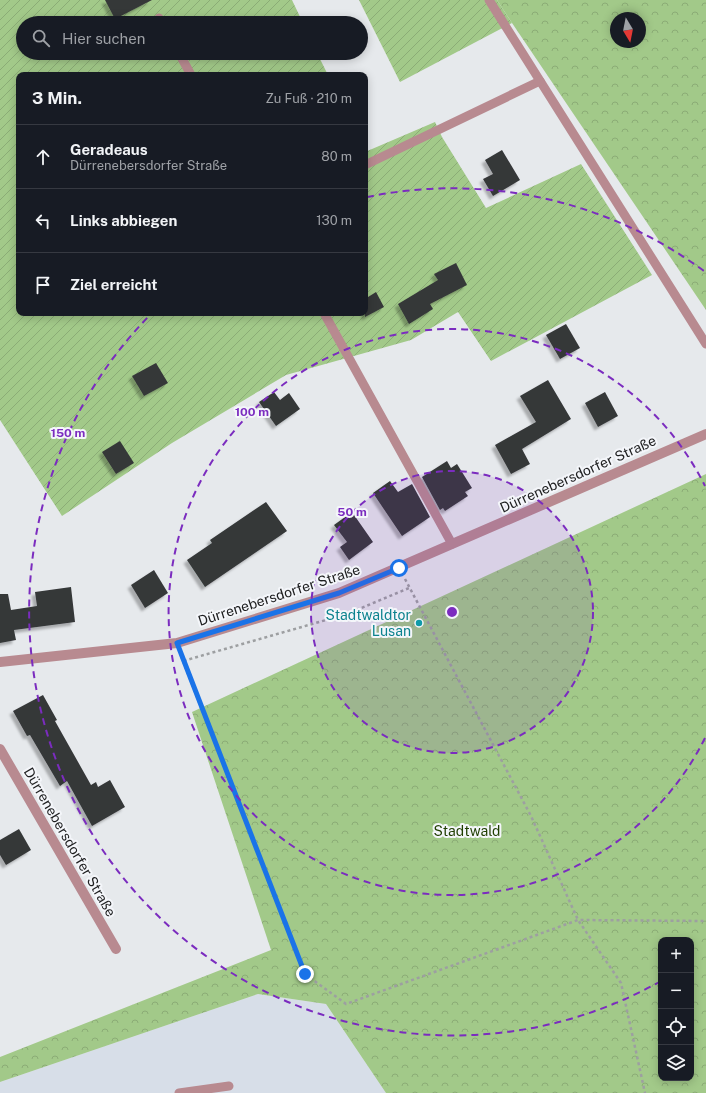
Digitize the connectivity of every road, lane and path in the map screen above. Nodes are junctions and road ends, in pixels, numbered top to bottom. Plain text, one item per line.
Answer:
1 (489, 0) edge
2 (183, 60) edge
3 (189, 72) edge
4 (540, 81) junction
5 (368, 164) edge
6 (326, 316) edge
7 (706, 344) edge
8 (706, 434) edge
9 (452, 544) junction
10 (177, 643) junction
11 (183, 661) junction
12 (0, 662) edge
13 (0, 749) edge
14 (578, 920) junction
15 (706, 921) edge
16 (116, 949) dead end
17 (229, 1086) dead end
18 (179, 1093) edge
19 (645, 1093) edge

1 - 4 lane
2 - 3 lane
4 - 5 lane
4 - 7 lane
6 - 9 lane
8 - 9 street, Dürrenebersdorfer Straße
9 - 10 street, Dürrenebersdorfer Straße
10 - 11 path
10 - 12 street, Dürrenebersdorfer Straße
11 - 14 path
11 - 14 path
13 - 16 street, Dürrenebersdorfer Straße
14 - 15 path
14 - 19 path
17 - 18 lane

